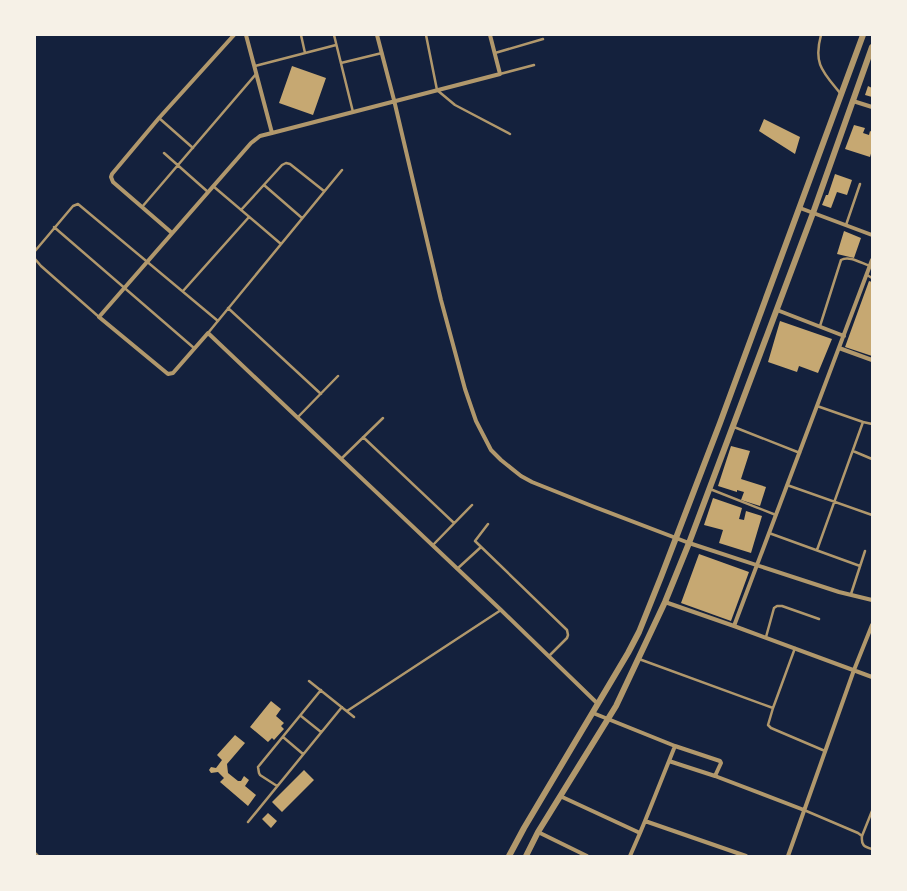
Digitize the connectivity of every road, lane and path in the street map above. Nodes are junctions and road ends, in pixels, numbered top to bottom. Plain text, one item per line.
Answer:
1 (234, 35) edge
2 (246, 35) edge
3 (301, 35) edge
4 (334, 35) edge
5 (377, 35) edge
6 (426, 35) edge
7 (490, 35) edge
8 (821, 35) edge
9 (863, 35) edge
10 (543, 40) dead end
11 (336, 45) junction
12 (872, 46) edge
13 (305, 53) junction
14 (382, 53) junction
15 (495, 53) junction
16 (341, 63) junction
17 (254, 66) junction
18 (534, 66) dead end
19 (256, 74) junction
20 (500, 74) junction
21 (437, 90) junction
22 (841, 94) junction
23 (394, 100) junction
24 (853, 100) junction
25 (872, 106) edge
26 (352, 112) junction
27 (159, 118) junction
28 (272, 133) junction
29 (510, 134) dead end
30 (193, 148) junction
31 (164, 153) dead end
32 (178, 166) junction
33 (342, 170) dead end
34 (860, 184) dead end
35 (264, 185) junction
36 (213, 186) junction
37 (324, 191) junction
38 (208, 192) junction
39 (142, 207) junction
40 (800, 208) junction
41 (241, 210) junction
42 (813, 213) junction
43 (249, 217) junction
44 (302, 218) junction
45 (846, 225) junction
46 (54, 227) junction
47 (172, 234) junction
48 (872, 235) edge
49 (281, 244) junction
50 (35, 251) edge
51 (35, 259) edge
52 (872, 260) edge
53 (148, 261) junction
54 (870, 266) junction
55 (866, 275) junction
56 (872, 278) edge
57 (125, 287) junction
58 (183, 291) junction
59 (228, 308) junction
60 (777, 310) junction
61 (99, 317) junction
62 (218, 321) junction
63 (820, 327) junction
64 (208, 333) junction
65 (844, 336) junction
66 (194, 348) junction
67 (839, 348) junction
68 (872, 360) edge
69 (338, 376) dead end
70 (321, 394) junction
71 (817, 406) junction
72 (298, 417) junction
73 (383, 418) dead end
74 (863, 422) junction
75 (872, 424) edge
76 (733, 427) junction
77 (363, 437) junction
78 (853, 451) junction
79 (800, 453) junction
80 (341, 459) junction
81 (872, 459) edge
82 (787, 485) junction
83 (709, 488) junction
84 (835, 502) junction
85 (472, 505) dead end
86 (776, 515) junction
87 (872, 515) edge
88 (454, 523) junction
89 (488, 524) dead end
90 (770, 533) junction
91 (676, 537) junction
92 (689, 543) junction
93 (432, 545) junction
94 (481, 547) junction
95 (817, 550) junction
96 (866, 551) dead end
97 (757, 565) junction
98 (860, 566) junction
99 (457, 569) junction
100 (850, 594) junction
101 (872, 600) edge
102 (665, 602) junction
103 (501, 610) junction
104 (819, 619) dead end
105 (734, 626) junction
106 (872, 626) edge
107 (871, 633) edge
108 (766, 637) junction
109 (796, 648) junction
110 (548, 656) junction
111 (639, 659) junction
112 (854, 670) junction
113 (872, 677) edge
114 (309, 681) dead end
115 (321, 690) junction
116 (598, 704) junction
117 (342, 707) junction
118 (773, 708) junction
119 (347, 710) junction
120 (593, 712) junction
121 (300, 716) junction
122 (354, 717) dead end
123 (608, 719) junction
124 (321, 732) junction
125 (283, 738) junction
126 (675, 746) junction
127 (825, 751) junction
128 (303, 754) junction
129 (669, 761) junction
130 (715, 776) junction
131 (277, 786) junction
132 (560, 796) junction
133 (804, 810) junction
134 (872, 811) edge
135 (645, 821) junction
136 (248, 822) dead end
137 (538, 832) junction
138 (640, 834) junction
139 (862, 836) junction
140 (872, 849) edge
141 (35, 854) edge
142 (37, 856) edge
143 (509, 856) edge
144 (526, 856) edge
145 (587, 856) edge
146 (630, 856) edge
147 (746, 856) edge
148 (788, 856) edge

1 - 27 street
2 - 17 street
3 - 13 lane
4 - 11 lane
5 - 14 street
6 - 21 lane
7 - 15 street
8 - 22 lane
9 - 22 street
10 - 15 lane
11 - 13 lane
11 - 16 lane
12 - 24 street
13 - 17 lane
14 - 16 lane
14 - 23 street
15 - 20 street
16 - 26 lane
17 - 19 street
18 - 20 lane
19 - 28 street
19 - 30 lane
20 - 21 street
21 - 23 street
21 - 29 lane
22 - 40 street
23 - 26 street
23 - 91 street
24 - 25 street
24 - 42 street
26 - 28 street
27 - 30 lane
27 - 39 street
28 - 36 street
30 - 32 lane
31 - 32 lane
32 - 38 lane
32 - 39 lane
33 - 37 lane
34 - 45 lane
35 - 37 lane
35 - 41 lane
35 - 44 lane
36 - 38 street
36 - 41 lane
37 - 44 lane
38 - 47 street
39 - 47 street
40 - 42 street
40 - 91 street
41 - 43 lane
42 - 45 street
42 - 60 street
43 - 49 lane
43 - 58 lane
44 - 49 lane
45 - 48 street
46 - 50 lane
46 - 53 lane
46 - 57 lane
47 - 53 street
49 - 59 lane
51 - 61 lane
52 - 54 street
53 - 57 street
53 - 58 lane
54 - 55 street
54 - 63 lane
55 - 56 lane
55 - 65 street
57 - 61 street
57 - 66 lane
58 - 62 lane
59 - 62 lane
59 - 70 lane
60 - 63 street
60 - 76 street
61 - 66 street
62 - 64 lane
63 - 65 street
64 - 66 street
64 - 72 street
65 - 67 street
67 - 68 street
67 - 71 street
69 - 70 lane
70 - 72 lane
71 - 74 lane
71 - 79 street
72 - 80 street
73 - 77 lane
74 - 75 lane
74 - 78 lane
76 - 79 lane
76 - 83 street
77 - 80 lane
77 - 88 lane
78 - 81 lane
78 - 84 lane
79 - 82 street
80 - 93 street
82 - 84 lane
82 - 86 street
83 - 86 lane
83 - 92 street
84 - 87 lane
84 - 95 lane
85 - 88 lane
86 - 90 street
88 - 93 lane
89 - 94 lane
90 - 95 lane
90 - 97 street
91 - 92 street
91 - 116 street
92 - 97 street
92 - 102 street
93 - 99 street
94 - 99 lane
94 - 110 lane
95 - 98 lane
96 - 98 lane
97 - 100 street
97 - 105 street
98 - 100 lane
99 - 103 street
100 - 101 street
102 - 105 street
102 - 111 street
103 - 110 street
103 - 119 lane
104 - 108 lane
105 - 108 street
106 - 107 street
107 - 112 street
108 - 109 street
109 - 112 street
109 - 118 lane
110 - 116 street
111 - 118 lane
111 - 123 street
112 - 113 street
112 - 127 street
114 - 115 lane
115 - 117 lane
115 - 121 lane
116 - 120 street
117 - 119 lane
117 - 124 lane
118 - 127 lane
119 - 122 lane
120 - 123 street
120 - 143 street
121 - 124 lane
121 - 125 lane
123 - 126 street
123 - 132 street
124 - 128 lane
125 - 128 lane
125 - 131 lane
126 - 129 street
126 - 130 street
127 - 133 street
128 - 131 lane
129 - 130 street
129 - 135 street
130 - 133 street
131 - 136 lane
132 - 137 street
132 - 138 street
133 - 139 lane
133 - 148 street
134 - 139 lane
135 - 138 street
135 - 147 street
137 - 144 street
137 - 145 street
138 - 146 street
139 - 140 lane
141 - 142 street

